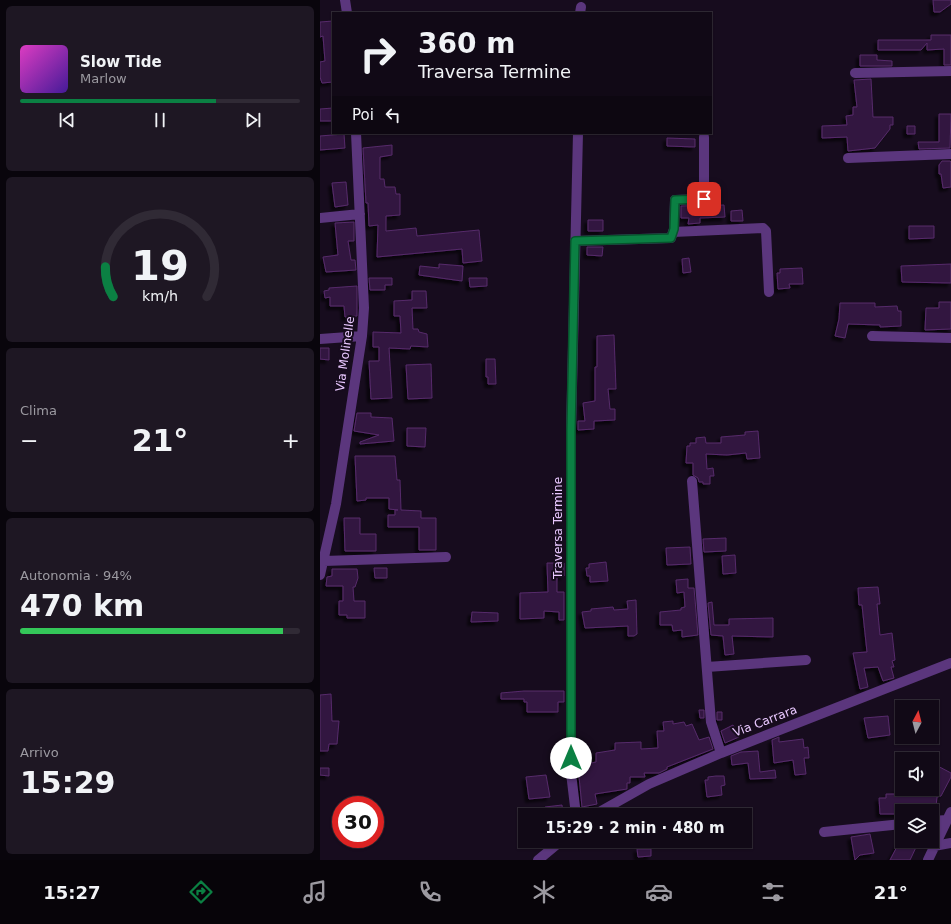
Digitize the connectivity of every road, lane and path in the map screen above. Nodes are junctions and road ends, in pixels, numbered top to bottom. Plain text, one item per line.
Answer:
1 (345, 0) edge
2 (347, 12) edge
3 (951, 71) edge
4 (855, 73) dead end
5 (356, 134) edge
6 (578, 134) edge
7 (704, 137) dead end
8 (951, 154) edge
9 (848, 158) dead end
10 (360, 214) junction
11 (320, 218) edge
12 (673, 232) junction
13 (575, 241) junction
14 (768, 292) dead end
15 (362, 336) junction
16 (872, 336) dead end
17 (951, 338) edge
18 (320, 339) edge
19 (692, 481) dead end
20 (446, 557) dead end
21 (324, 561) junction
22 (320, 575) edge
23 (806, 660) dead end
24 (951, 663) edge
25 (707, 667) junction
26 (721, 753) junction
27 (575, 808) edge
28 (606, 808) edge
29 (949, 816) edge
30 (939, 819) edge
31 (895, 825) edge
32 (824, 832) dead end
33 (939, 836) edge
34 (951, 843) edge
35 (939, 845) edge
36 (553, 848) edge
37 (933, 848) edge
38 (538, 860) edge
39 (928, 860) edge

1 - 2 street
3 - 4 street
5 - 10 street, Via Molinelle
6 - 13 street, Traversa Termine
7 - 12 street
8 - 9 street
10 - 11 street
10 - 15 street, Via Molinelle
12 - 13 street
12 - 14 street
13 - 27 street, Traversa Termine
15 - 18 street
15 - 21 street, Via Molinelle
16 - 17 street
19 - 25 street
20 - 21 street
21 - 22 street, Via Molinelle
23 - 25 street
24 - 26 street, Via Carrara
25 - 26 street
26 - 28 street, Via Carrara
29 - 30 street
29 - 33 street
31 - 32 street
34 - 35 street
36 - 38 street
37 - 39 street

